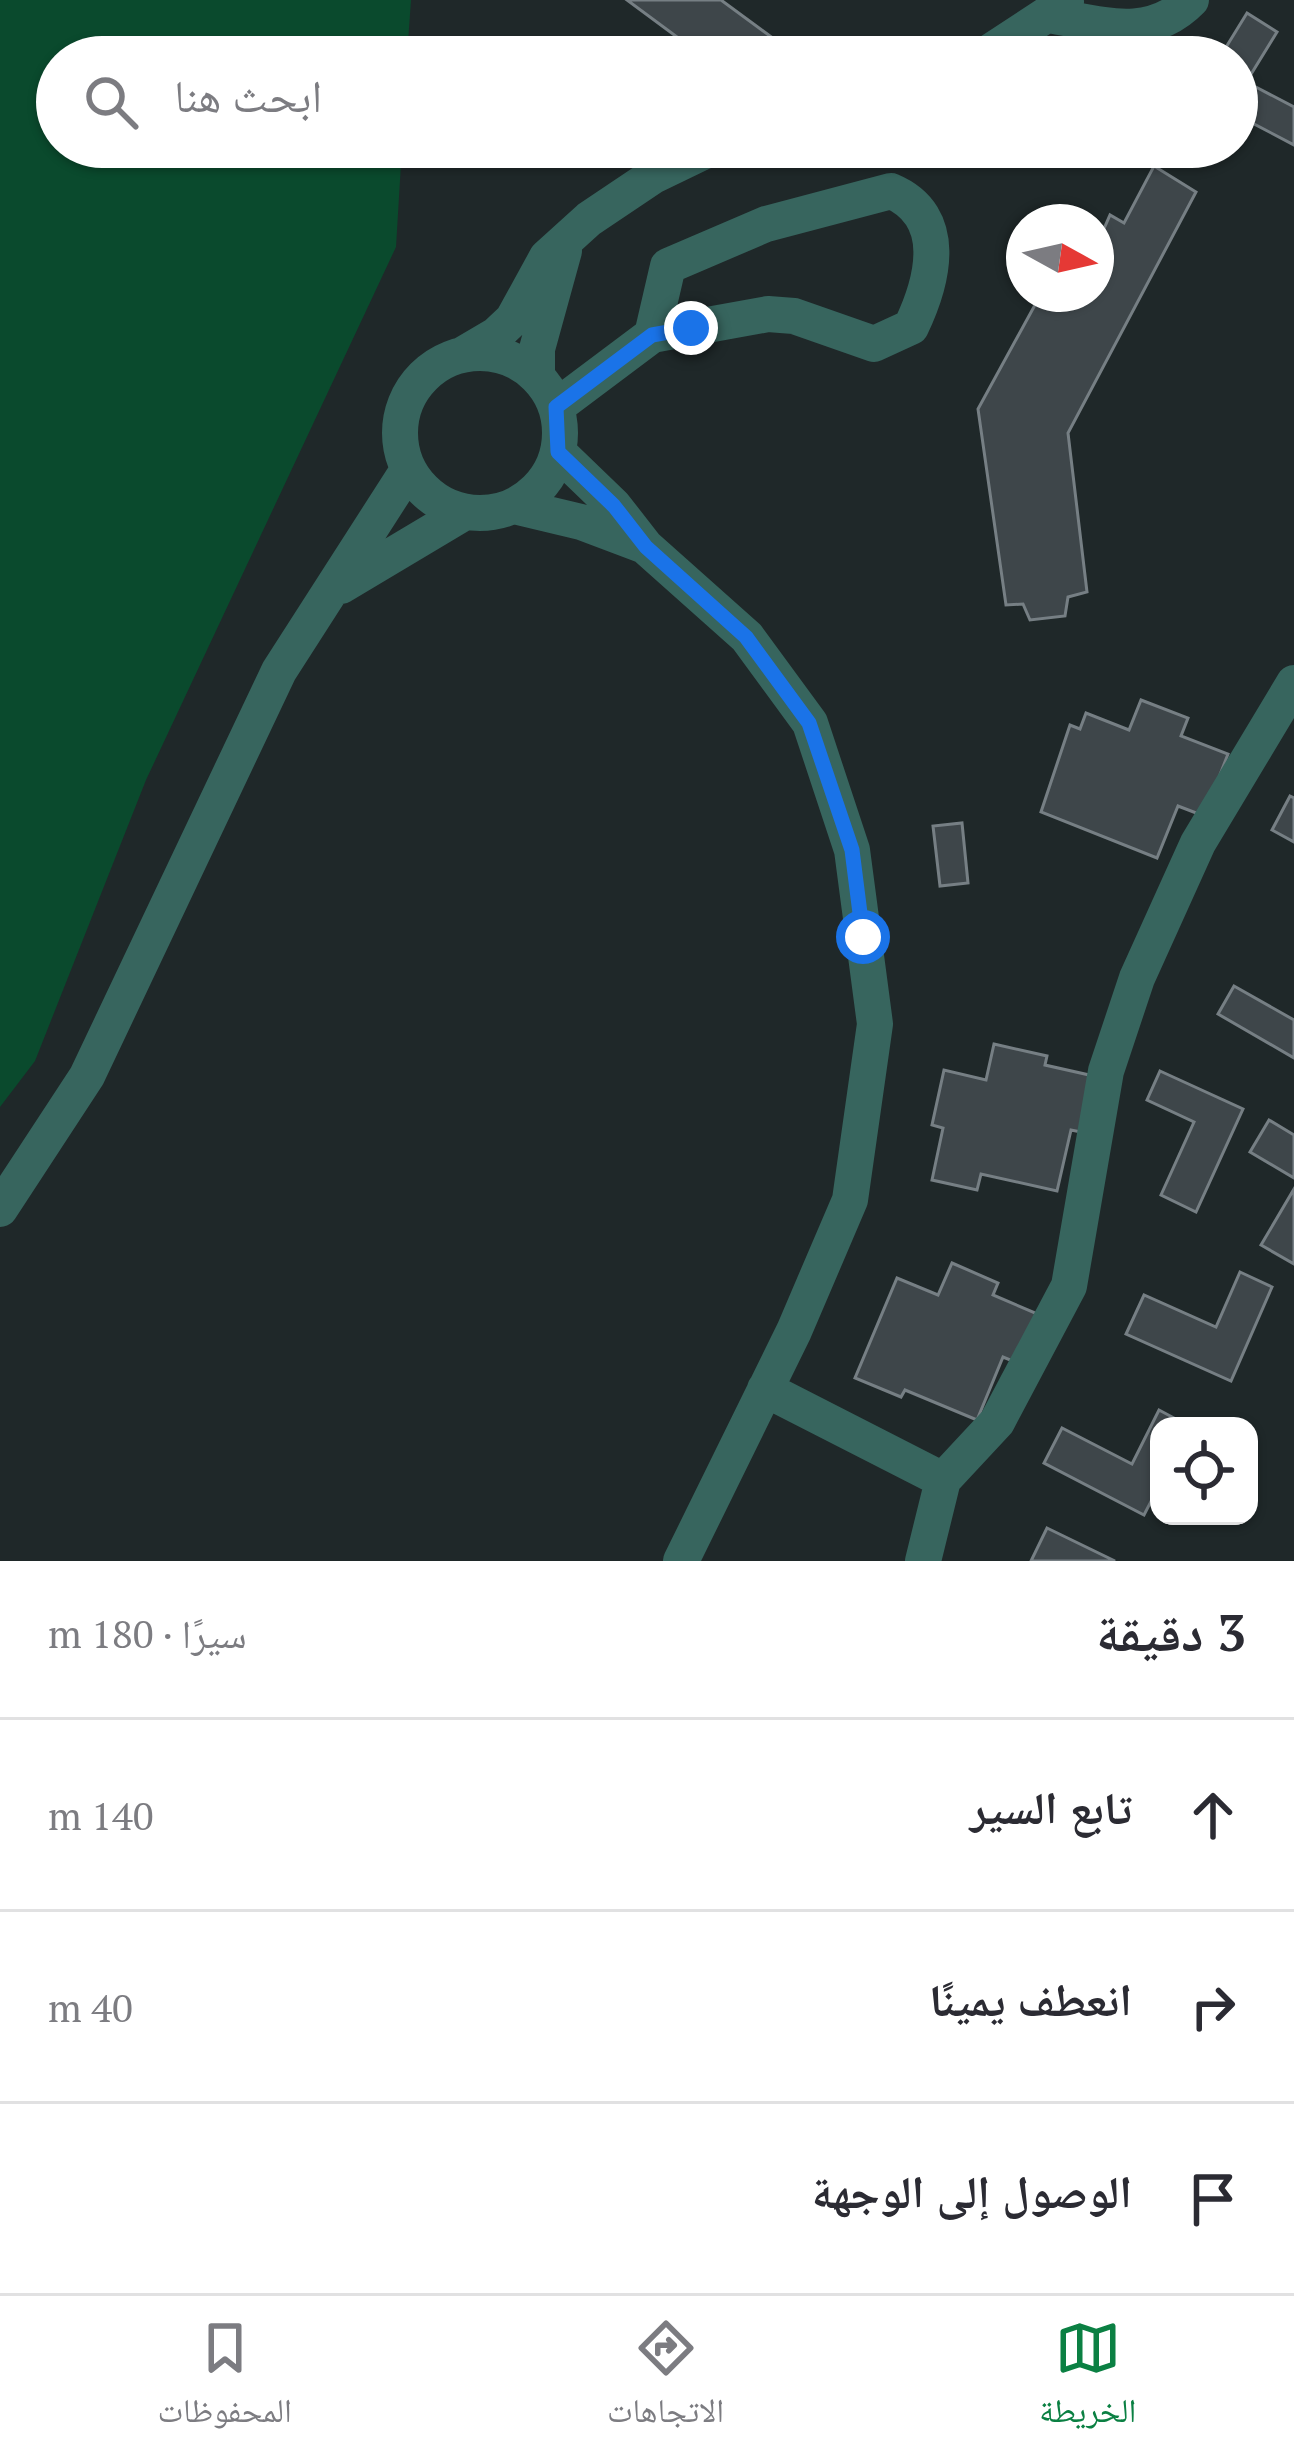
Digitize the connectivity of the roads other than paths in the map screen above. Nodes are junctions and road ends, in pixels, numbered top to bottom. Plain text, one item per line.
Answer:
1 (1191, 0) edge
2 (1041, 10) edge
3 (1008, 36) edge
4 (673, 168) edge
5 (566, 242) junction
6 (652, 335) junction
7 (462, 355) junction
8 (547, 392) junction
9 (558, 452) junction
10 (408, 470) junction
11 (514, 506) junction
12 (465, 512) junction
13 (646, 547) junction
14 (327, 595) junction
15 (1294, 683) edge
16 (0, 1209) edge
17 (765, 1389) junction
18 (943, 1480) junction
19 (681, 1561) edge
20 (923, 1561) edge

1 - 2 street
2 - 3 street
4 - 5 street
5 - 7 street
5 - 8 street
6 - 6 street
6 - 8 street
7 - 8 street
7 - 10 street
8 - 9 street
9 - 11 street
9 - 13 street
10 - 12 street
10 - 14 street
11 - 12 street
11 - 13 street
12 - 14 street
13 - 17 street
14 - 16 street
15 - 18 street
17 - 18 street
17 - 19 street
18 - 20 street

